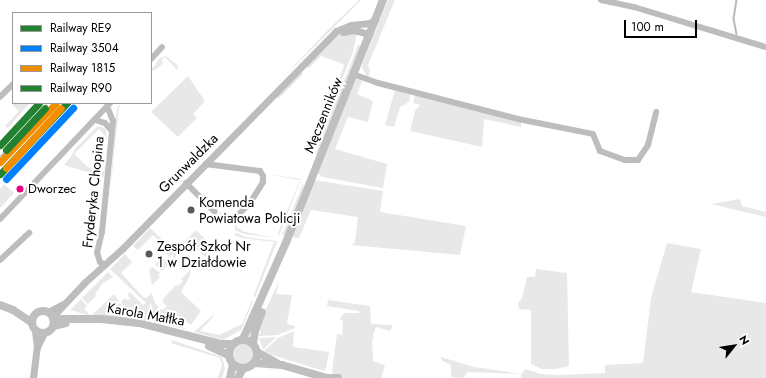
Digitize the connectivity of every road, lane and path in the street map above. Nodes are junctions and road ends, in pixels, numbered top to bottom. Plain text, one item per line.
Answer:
1 (383, 0) edge
2 (601, 0) edge
3 (375, 20) junction
4 (369, 34) junction
5 (328, 41) junction
6 (162, 47) dead end
7 (766, 48) edge
8 (152, 58) edge
9 (353, 74) junction
10 (12, 85) edge
11 (0, 97) edge
12 (108, 105) edge
13 (656, 112) dead end
14 (101, 113) junction
15 (110, 116) junction
16 (94, 120) junction
17 (105, 123) junction
18 (111, 130) junction
19 (205, 164) junction
20 (186, 183) junction
21 (0, 219) edge
22 (29, 233) dead end
23 (287, 240) junction
24 (0, 260) edge
25 (104, 265) junction
26 (0, 305) edge
27 (64, 305) junction
28 (13, 310) junction
29 (35, 314) junction
30 (52, 319) junction
31 (67, 319) junction
32 (31, 322) junction
33 (35, 330) junction
34 (44, 333) junction
35 (243, 339) junction
36 (232, 344) junction
37 (253, 344) junction
38 (37, 347) junction
39 (257, 352) junction
40 (228, 355) junction
41 (254, 363) junction
42 (233, 364) junction
43 (282, 365) junction
44 (243, 368) junction
45 (33, 378) edge
46 (230, 378) edge
47 (238, 378) edge
48 (327, 378) edge
49 (338, 378) edge

1 - 3 main road, Męczenników
2 - 7 street
3 - 4 main road, Męczenników
3 - 5 street, Grunwaldzka
4 - 5 street, Grunwaldzka
4 - 9 main road, Męczenników
5 - 19 street, Grunwaldzka
6 - 8 street
9 - 13 street
9 - 23 main road, Męczenników
10 - 11 street
12 - 14 street
12 - 15 street, Fryderyka Chopina
14 - 15 street
14 - 16 street
14 - 17 street, Fryderyka Chopina
15 - 18 street, Fryderyka Chopina
16 - 17 street, Fryderyka Chopina
16 - 21 street
17 - 18 street, Fryderyka Chopina
18 - 25 street, Fryderyka Chopina
19 - 20 street, Grunwaldzka
19 - 20 street
20 - 25 street, Grunwaldzka
22 - 24 street
23 - 35 main road, Męczenników
23 - 37 main road, Męczenników
25 - 27 street, Grunwaldzka
26 - 28 main road
27 - 30 street, Grunwaldzka
27 - 31 street
28 - 29 main road
28 - 32 main road
29 - 30 main road
29 - 32 main road
30 - 31 main road, Karola Małłka
30 - 34 main road
30 - 40 main road, Karola Małłka
31 - 36 main road, Karola Małłka
32 - 33 main road
33 - 34 main road
33 - 38 street
34 - 38 street
35 - 36 main road
35 - 37 main road
36 - 40 main road
37 - 39 main road
38 - 45 street
39 - 41 main road
39 - 43 main road
40 - 42 main road
41 - 43 main road
41 - 44 main road
42 - 44 main road
42 - 46 main road
43 - 48 main road
44 - 47 main road
48 - 49 main road

